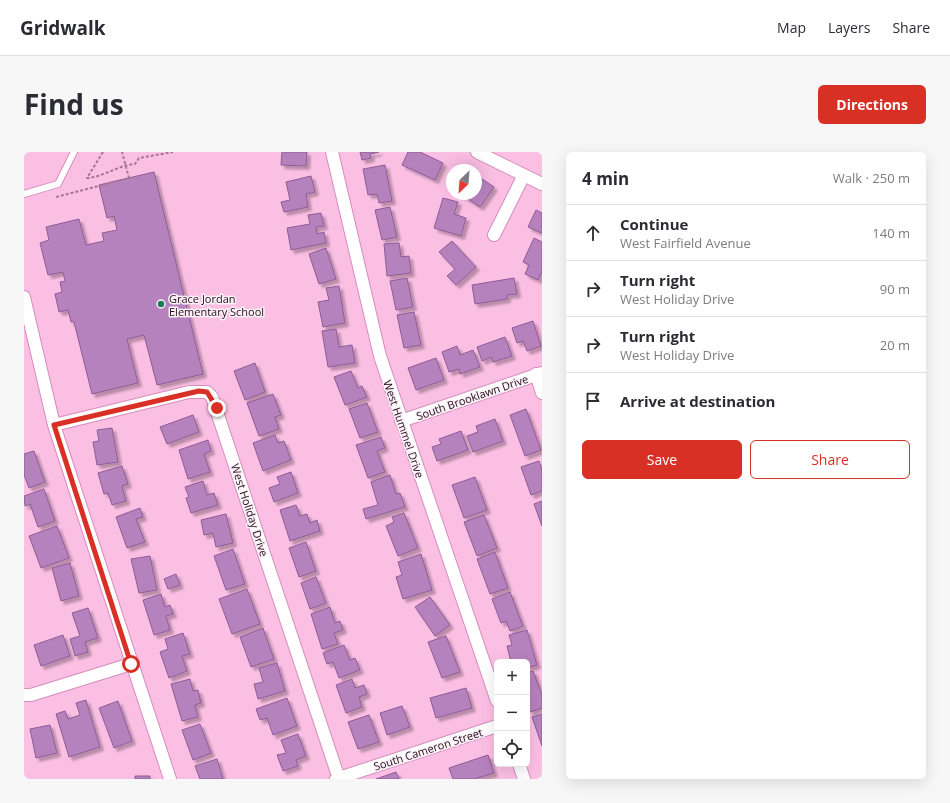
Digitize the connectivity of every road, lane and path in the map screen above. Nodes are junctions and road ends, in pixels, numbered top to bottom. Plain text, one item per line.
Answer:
1 (74, 152) edge
2 (103, 152) edge
3 (122, 152) edge
4 (172, 152) edge
5 (332, 152) edge
6 (477, 152) edge
7 (126, 165) junction
8 (524, 175) junction
9 (542, 184) edge
10 (24, 194) edge
11 (56, 197) dead end
12 (494, 235) dead end
13 (24, 297) edge
14 (539, 374) edge
15 (542, 393) edge
16 (401, 421) junction
17 (54, 425) junction
18 (131, 664) junction
19 (24, 695) edge
20 (495, 695) edge
21 (494, 727) edge
22 (520, 767) edge
23 (170, 779) edge
24 (338, 779) edge
25 (524, 779) edge

1 - 10 lane
2 - 7 path
3 - 7 path
4 - 7 path
5 - 16 street, West Hummel Drive
6 - 8 street
7 - 11 path
8 - 9 street
8 - 12 street
13 - 17 street
14 - 15 street
14 - 16 street, South Brooklawn Drive
16 - 20 street, West Hummel Drive
17 - 18 street
17 - 24 street, West Holiday Drive
18 - 19 street
18 - 23 street
21 - 24 street, South Cameron Street
22 - 25 street

